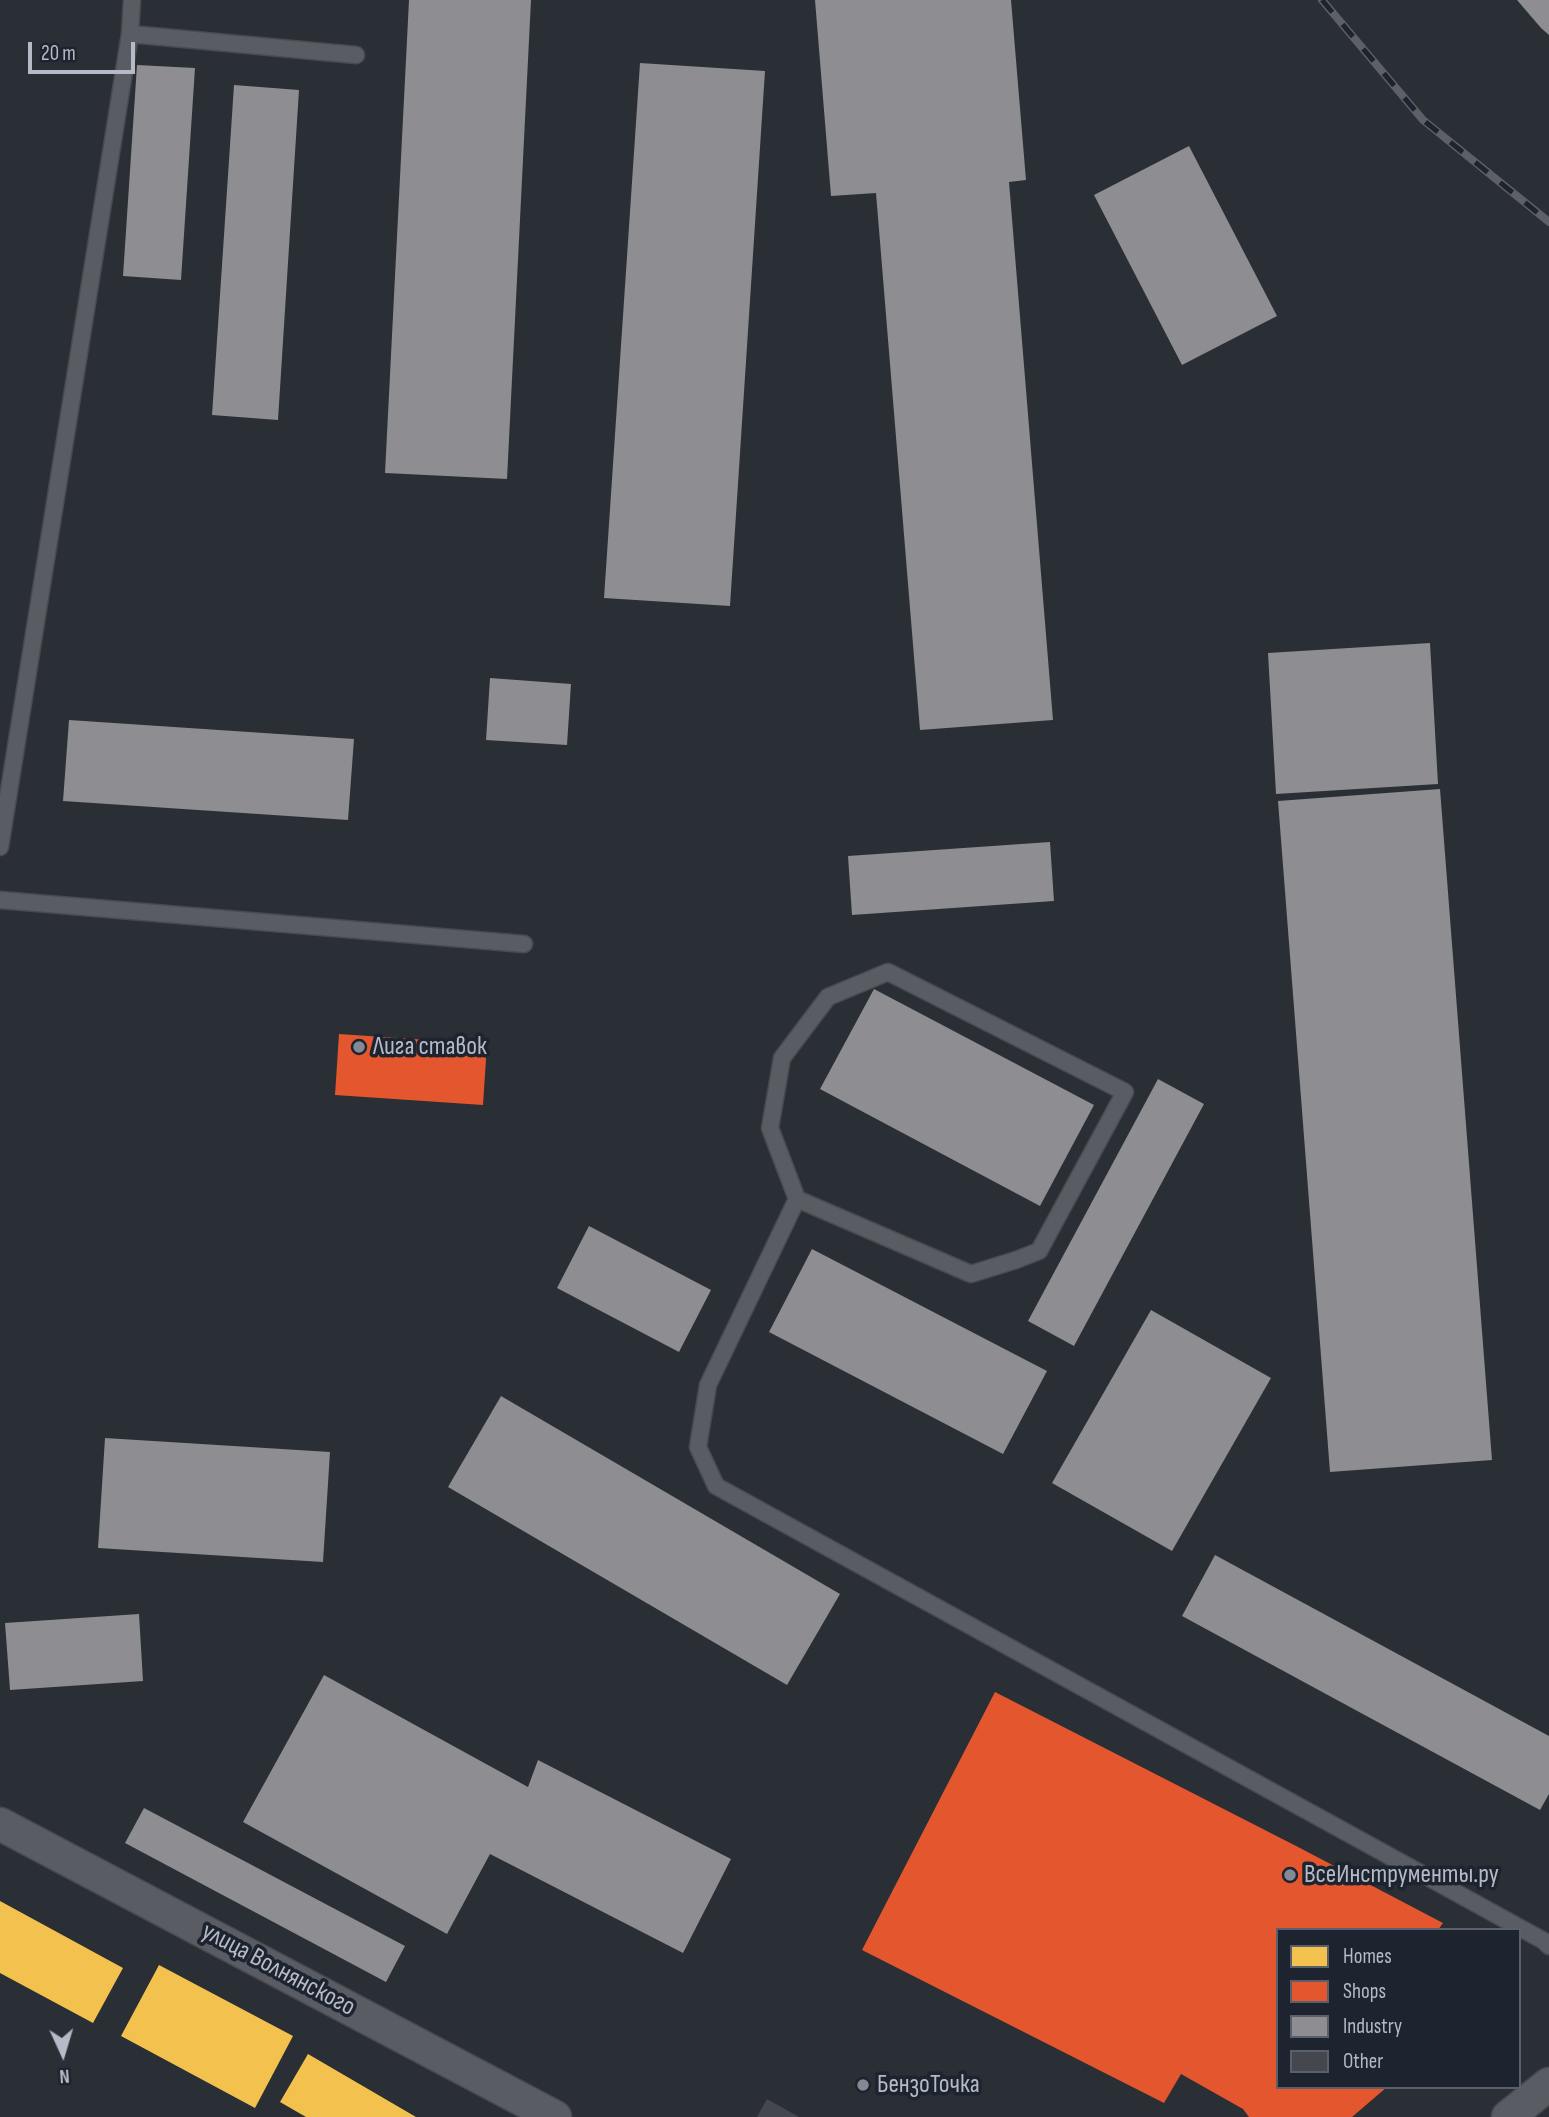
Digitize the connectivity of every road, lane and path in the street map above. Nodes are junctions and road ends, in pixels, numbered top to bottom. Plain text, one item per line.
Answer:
1 (132, 0) edge
2 (130, 34) junction
3 (356, 55) dead end
4 (0, 848) edge
5 (0, 900) edge
6 (524, 944) dead end
7 (797, 1199) junction
8 (0, 1824) edge
9 (1520, 1928) edge
10 (1521, 1928) edge
11 (1549, 1946) edge
12 (1549, 2084) edge
13 (1517, 2115) edge
14 (555, 2117) edge

1 - 2 lane
2 - 3 lane
2 - 4 lane
5 - 6 lane
7 - 7 lane
7 - 9 lane
8 - 14 street, улица Волнянского
10 - 11 lane
12 - 13 street

